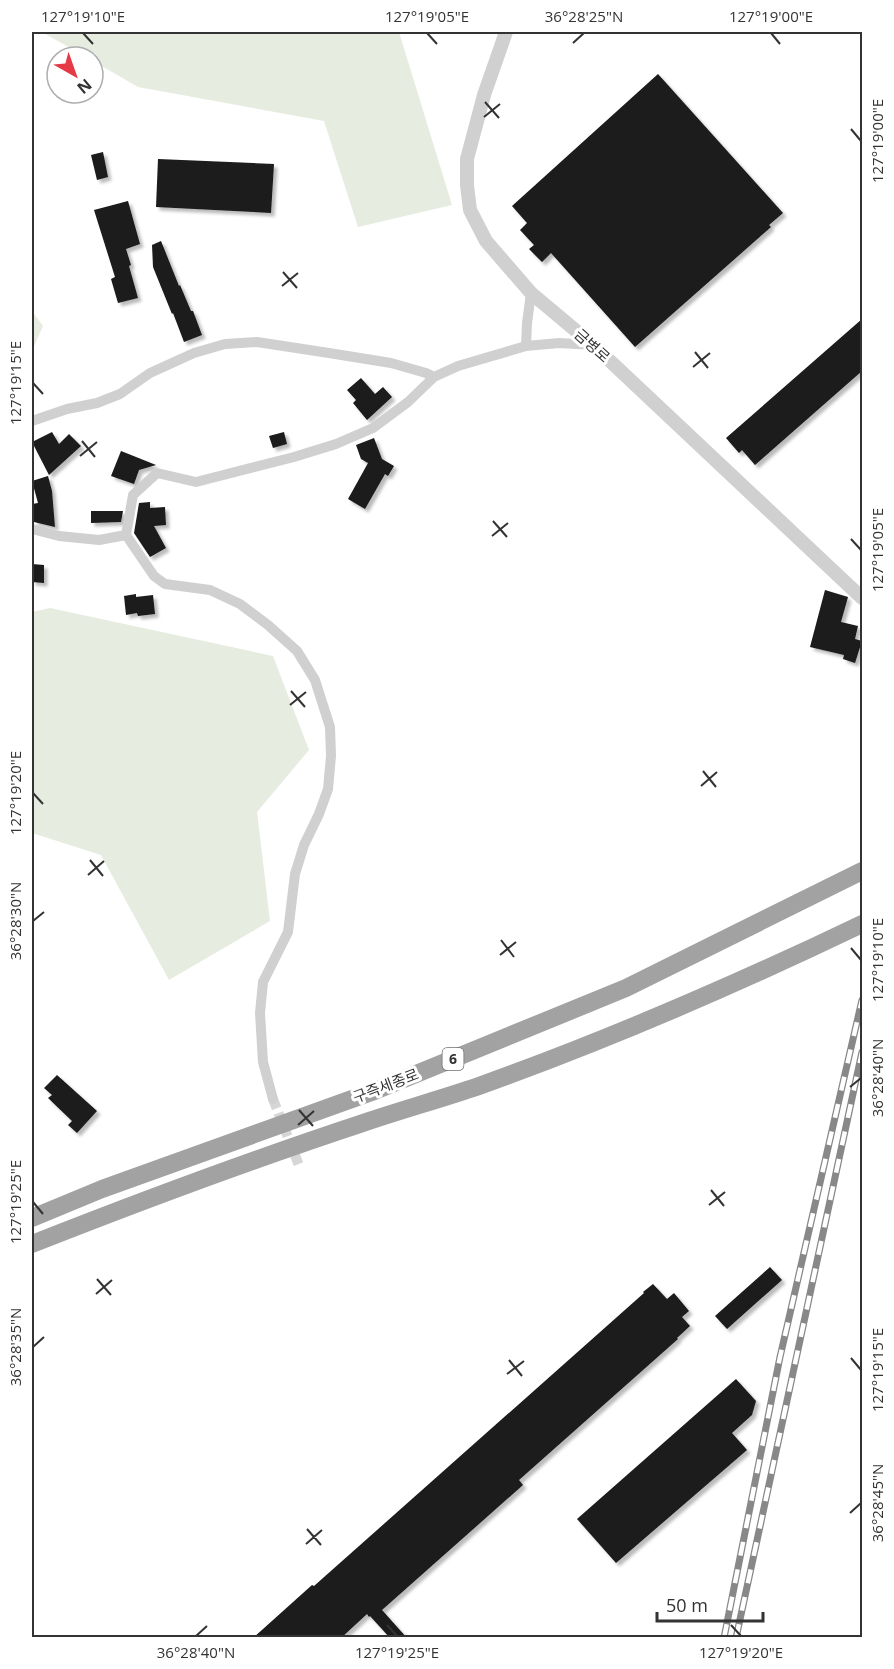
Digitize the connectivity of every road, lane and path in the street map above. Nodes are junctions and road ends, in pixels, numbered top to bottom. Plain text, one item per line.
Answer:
1 (506, 32) edge
2 (531, 292) junction
3 (593, 345) junction
4 (526, 346) junction
5 (434, 376) junction
6 (32, 421) edge
7 (32, 529) edge
8 (126, 535) junction
9 (862, 598) edge
10 (862, 871) edge
11 (862, 924) edge
12 (273, 1099) tunnel mouth
13 (32, 1218) edge
14 (32, 1244) edge

1 - 2 street, 금병로
2 - 3 street, 금병로
2 - 4 street
3 - 4 street
3 - 9 street, 금병로
4 - 5 street
5 - 6 street
5 - 8 street
7 - 8 street
8 - 12 street
10 - 13 highway, 구즉세종로 / 6
11 - 14 highway, 구즉세종로 / 6

